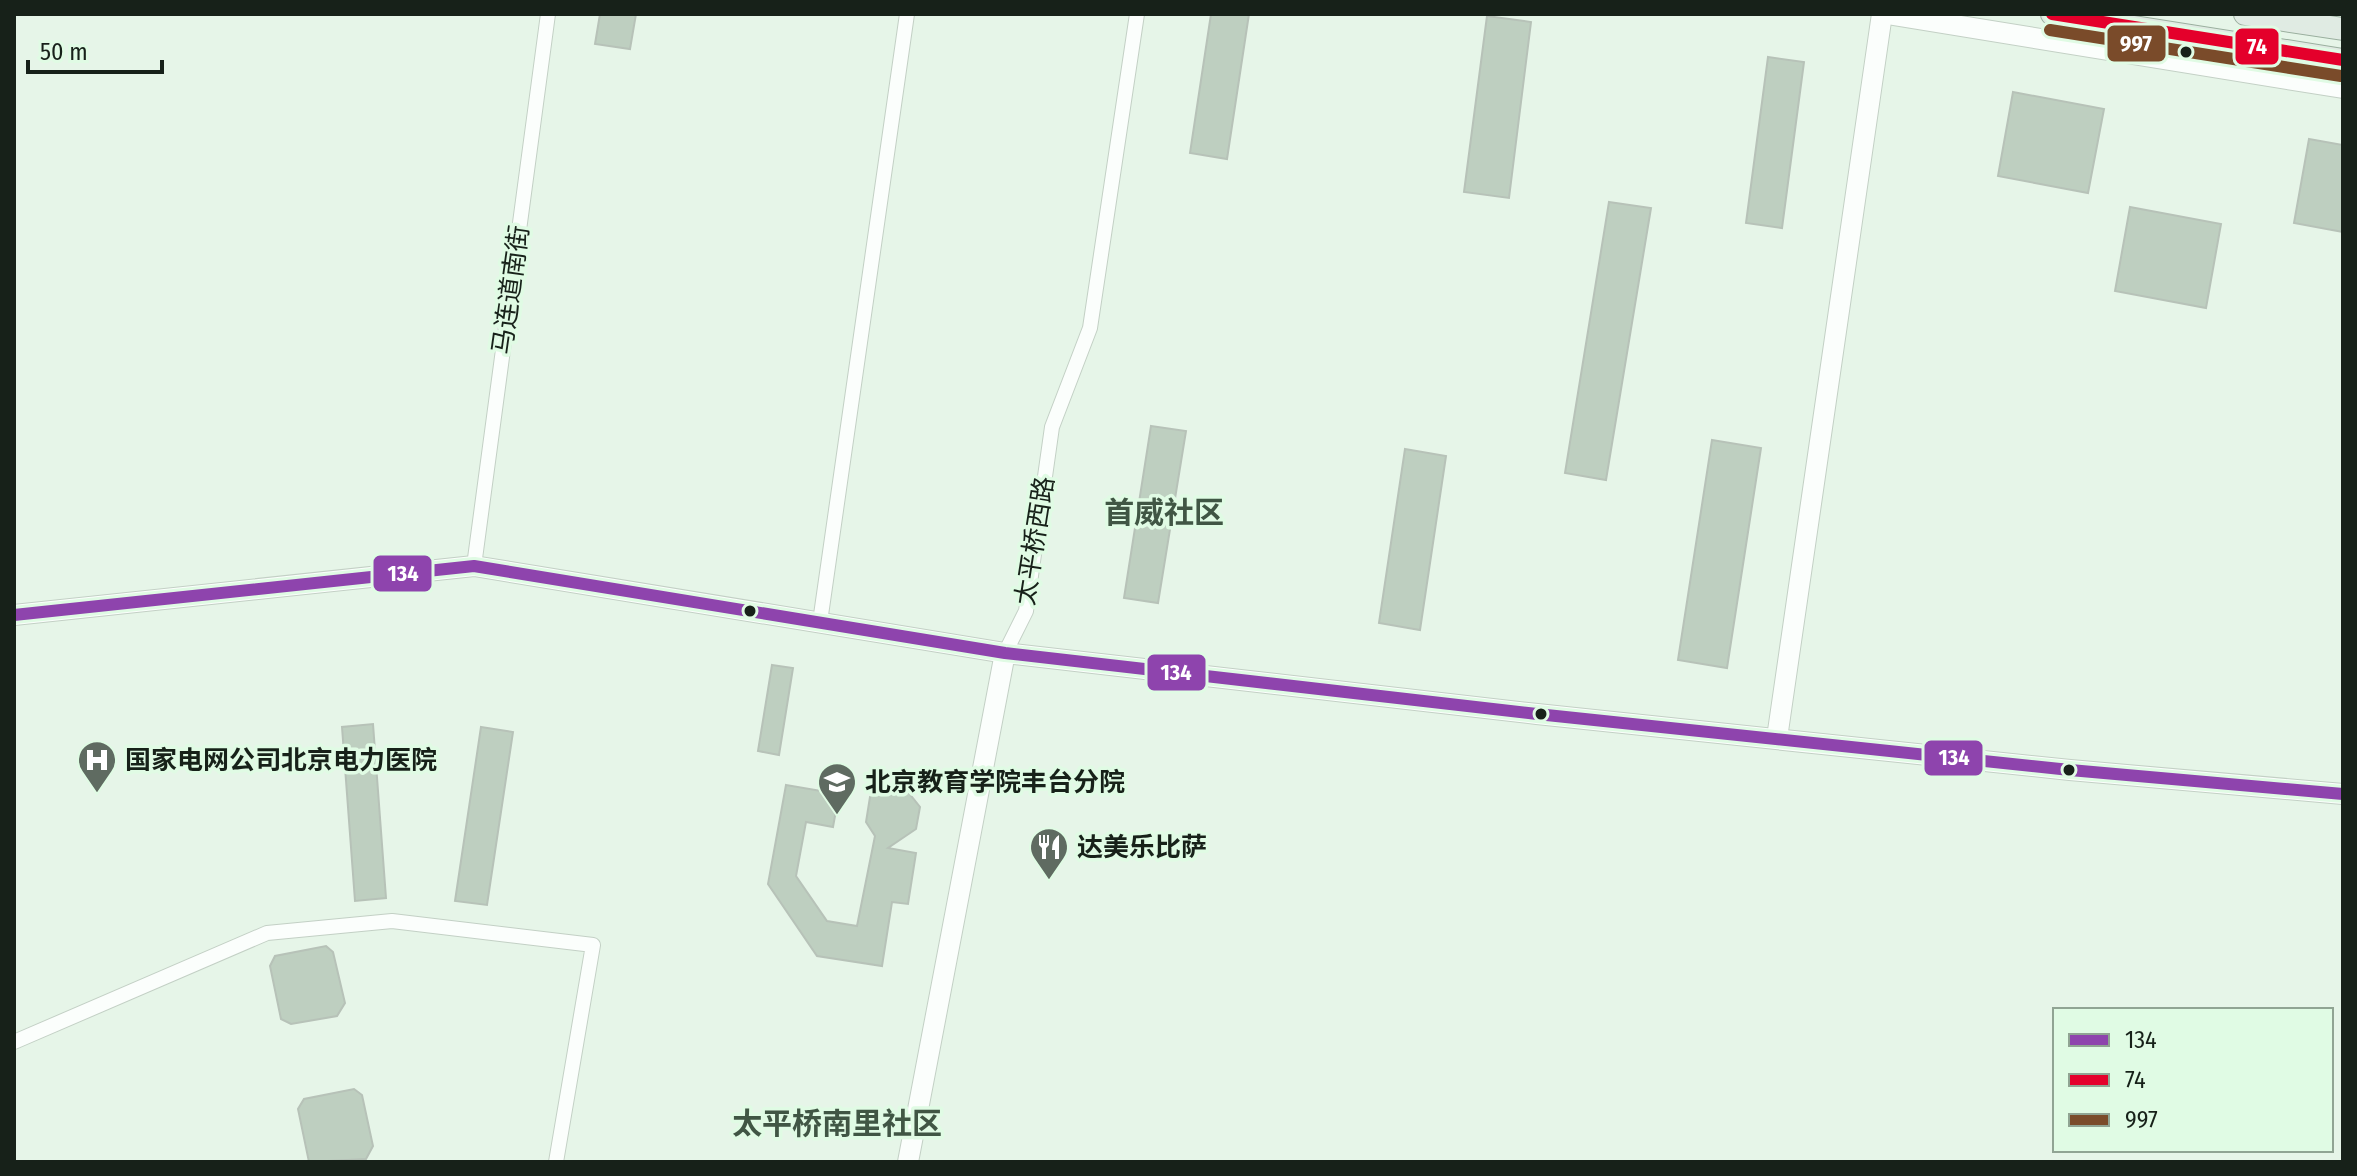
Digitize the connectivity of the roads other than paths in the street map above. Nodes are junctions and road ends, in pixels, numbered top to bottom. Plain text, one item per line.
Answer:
1 (548, 14) edge
2 (907, 14) edge
3 (1137, 14) edge
4 (1885, 14) edge
5 (2052, 14) edge
6 (2245, 14) edge
7 (2343, 29) edge
8 (2343, 60) edge
9 (2343, 88) edge
10 (474, 566) junction
11 (14, 615) edge
12 (820, 622) junction
13 (1005, 653) junction
14 (1777, 738) junction
15 (2343, 794) edge
16 (14, 1042) edge
17 (556, 1162) edge
18 (908, 1162) edge

1 - 10 street, 马连道南街
2 - 12 street
3 - 13 street, 太平桥西路
4 - 9 street
4 - 14 street
5 - 8 main road
6 - 7 main road
10 - 11 street
10 - 12 street
12 - 13 street
13 - 14 street
13 - 18 street, 太平桥西路
14 - 15 street
16 - 17 street

